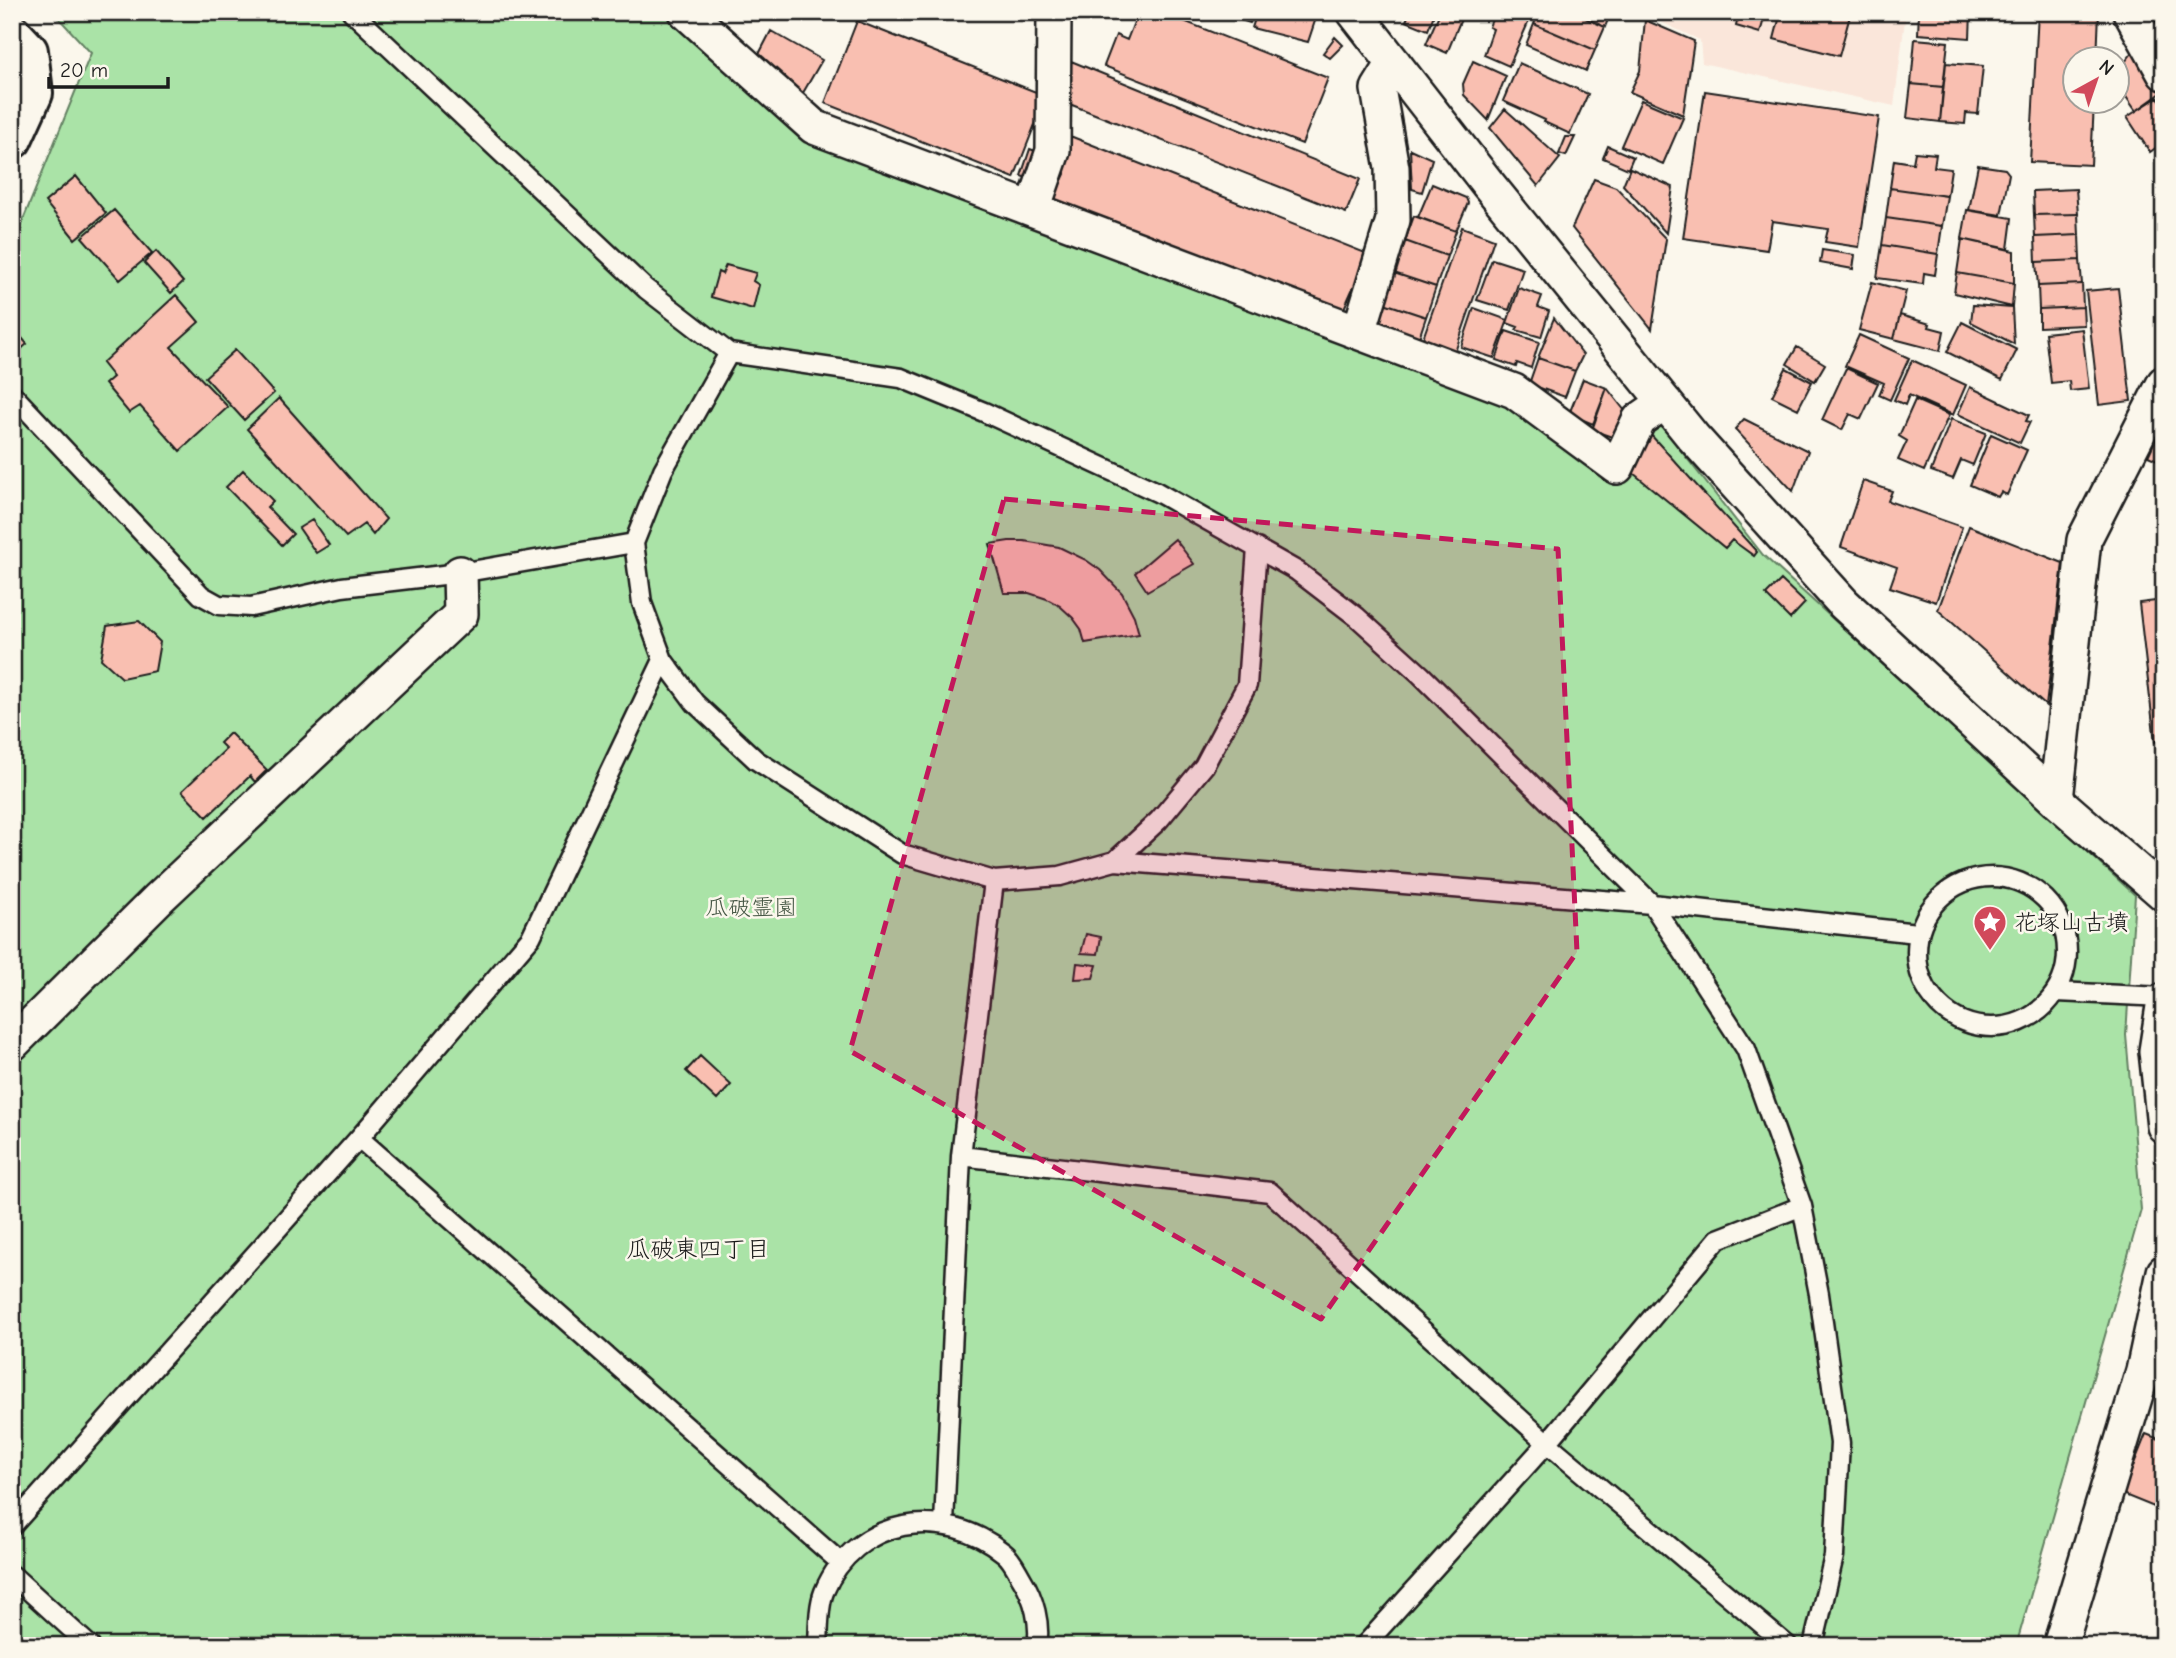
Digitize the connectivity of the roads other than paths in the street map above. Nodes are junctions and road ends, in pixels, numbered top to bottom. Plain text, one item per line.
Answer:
1 (352, 12) edge
2 (686, 12) edge
3 (1054, 12) edge
4 (1354, 12) edge
5 (2130, 12) edge
6 (12, 34) edge
7 (1394, 63) junction
8 (2164, 73) edge
9 (12, 139) edge
10 (1033, 209) junction
11 (1359, 332) junction
12 (729, 353) junction
13 (2164, 383) edge
14 (12, 394) edge
15 (1665, 402) junction
16 (634, 543) junction
17 (1257, 548) junction
18 (460, 573) junction
19 (663, 660) junction
20 (2056, 800) junction
21 (1115, 861) junction
22 (994, 881) junction
23 (2164, 894) edge
24 (1651, 904) junction
25 (1917, 933) junction
26 (2057, 992) junction
27 (2164, 998) edge
28 (12, 1044) edge
29 (2164, 1126) edge
30 (359, 1138) junction
31 (961, 1156) junction
32 (1802, 1206) junction
33 (2164, 1272) edge
34 (1547, 1443) junction
35 (944, 1524) junction
36 (12, 1526) edge
37 (841, 1563) junction
38 (12, 1575) edge
39 (90, 1646) edge
40 (818, 1646) edge
41 (1037, 1646) edge
42 (1364, 1646) edge
43 (1788, 1646) edge
44 (1813, 1646) edge
45 (2060, 1646) edge

1 - 12 lane
2 - 10 street
3 - 10 street
4 - 7 street
5 - 8 street
6 - 9 street
7 - 11 street
7 - 15 street
10 - 11 street
11 - 15 street
12 - 16 lane
12 - 17 lane
13 - 20 street
14 - 18 lane
15 - 20 street
16 - 18 lane
16 - 19 lane
17 - 21 lane
17 - 24 lane
18 - 28 street
19 - 22 lane
19 - 30 lane
20 - 23 street
21 - 22 lane
21 - 24 lane
22 - 31 lane
24 - 25 lane
24 - 32 lane
25 - 26 lane
25 - 26 lane
26 - 27 lane
27 - 29 street
30 - 36 lane
30 - 37 lane
31 - 34 lane
31 - 35 lane
32 - 34 lane
32 - 44 lane
33 - 45 street
34 - 42 lane
34 - 43 lane
35 - 37 lane
35 - 41 lane
37 - 40 lane
38 - 39 lane

